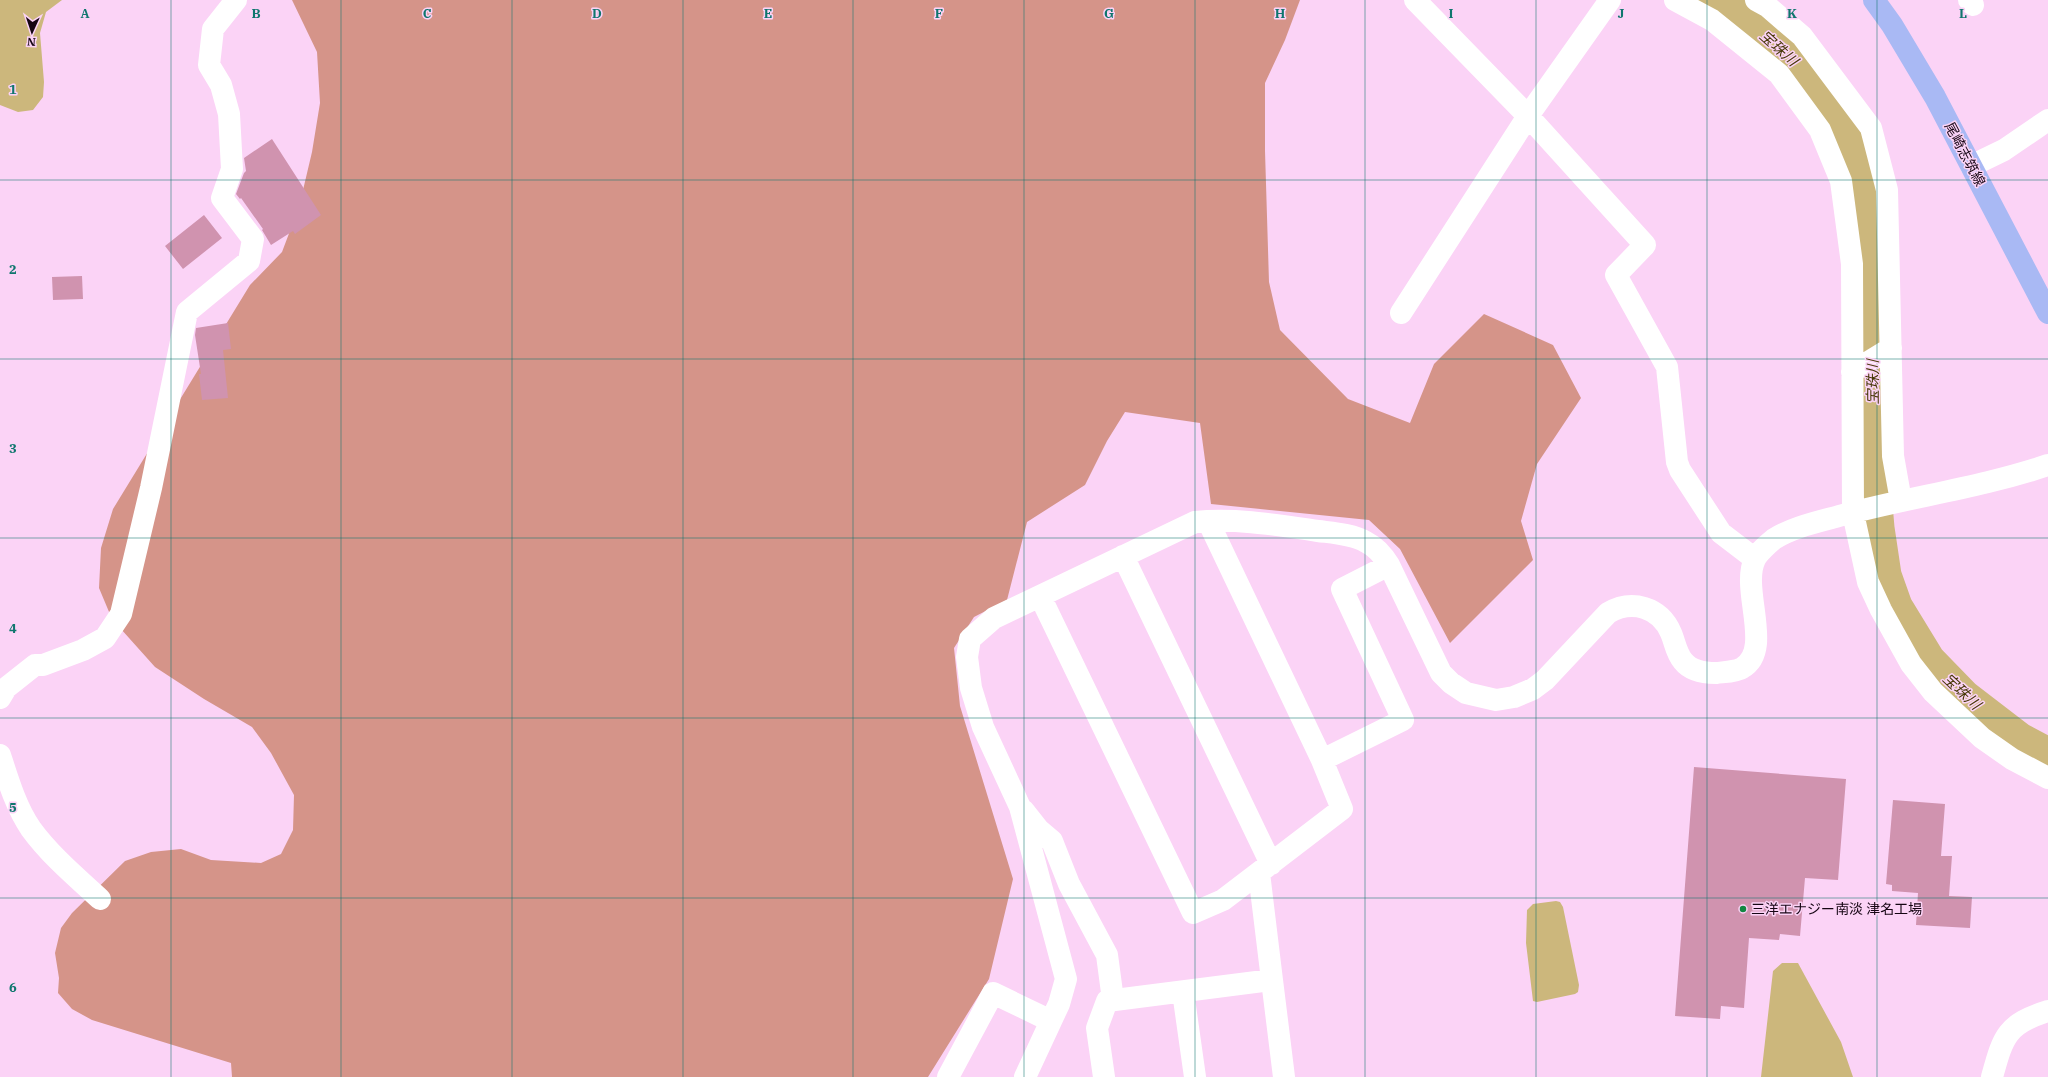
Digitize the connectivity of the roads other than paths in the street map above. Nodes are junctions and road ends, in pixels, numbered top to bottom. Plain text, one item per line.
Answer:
1 (236, 0) edge
2 (1415, 0) edge
3 (1610, 0) edge
4 (1675, 0) edge
5 (1756, 0) edge
6 (1874, 0) edge
7 (1528, 116) junction
8 (2048, 120) edge
9 (1971, 166) junction
10 (1401, 313) dead end
11 (2048, 313) edge
12 (1891, 348) junction
13 (1852, 372) junction
14 (2048, 465) edge
15 (1897, 502) junction
16 (1857, 511) junction
17 (1208, 521) junction
18 (1124, 556) junction
19 (1755, 559) junction
20 (1389, 566) junction
21 (1040, 596) junction
22 (0, 698) edge
23 (0, 755) edge
24 (1322, 760) junction
25 (2048, 778) edge
26 (1020, 807) junction
27 (1265, 868) junction
28 (100, 899) dead end
29 (1272, 980) junction
30 (1183, 992) junction
31 (1113, 1000) junction
32 (2048, 1011) edge
33 (1051, 1021) junction
34 (948, 1077) edge
35 (1025, 1077) edge
36 (1104, 1077) edge
37 (1195, 1077) edge
38 (1284, 1077) edge
39 (1992, 1077) edge

1 - 22 street
2 - 7 street
3 - 7 street
4 - 13 street
5 - 12 street
6 - 9 main road, 尾崎志筑線
7 - 10 street
7 - 19 street
8 - 9 street
9 - 11 main road, 尾崎志筑線
12 - 13 street
12 - 15 street
13 - 16 street
14 - 15 street
15 - 16 street
16 - 19 street
16 - 25 street
17 - 18 street
17 - 20 street
17 - 24 street
18 - 21 street
18 - 27 street
19 - 20 street
20 - 24 street
21 - 26 street
21 - 27 street
23 - 28 street
24 - 27 street
26 - 31 street
26 - 33 street
27 - 29 street
29 - 30 street
29 - 38 street
30 - 31 street
30 - 37 street
31 - 36 street
32 - 39 street
33 - 34 street
33 - 35 street

